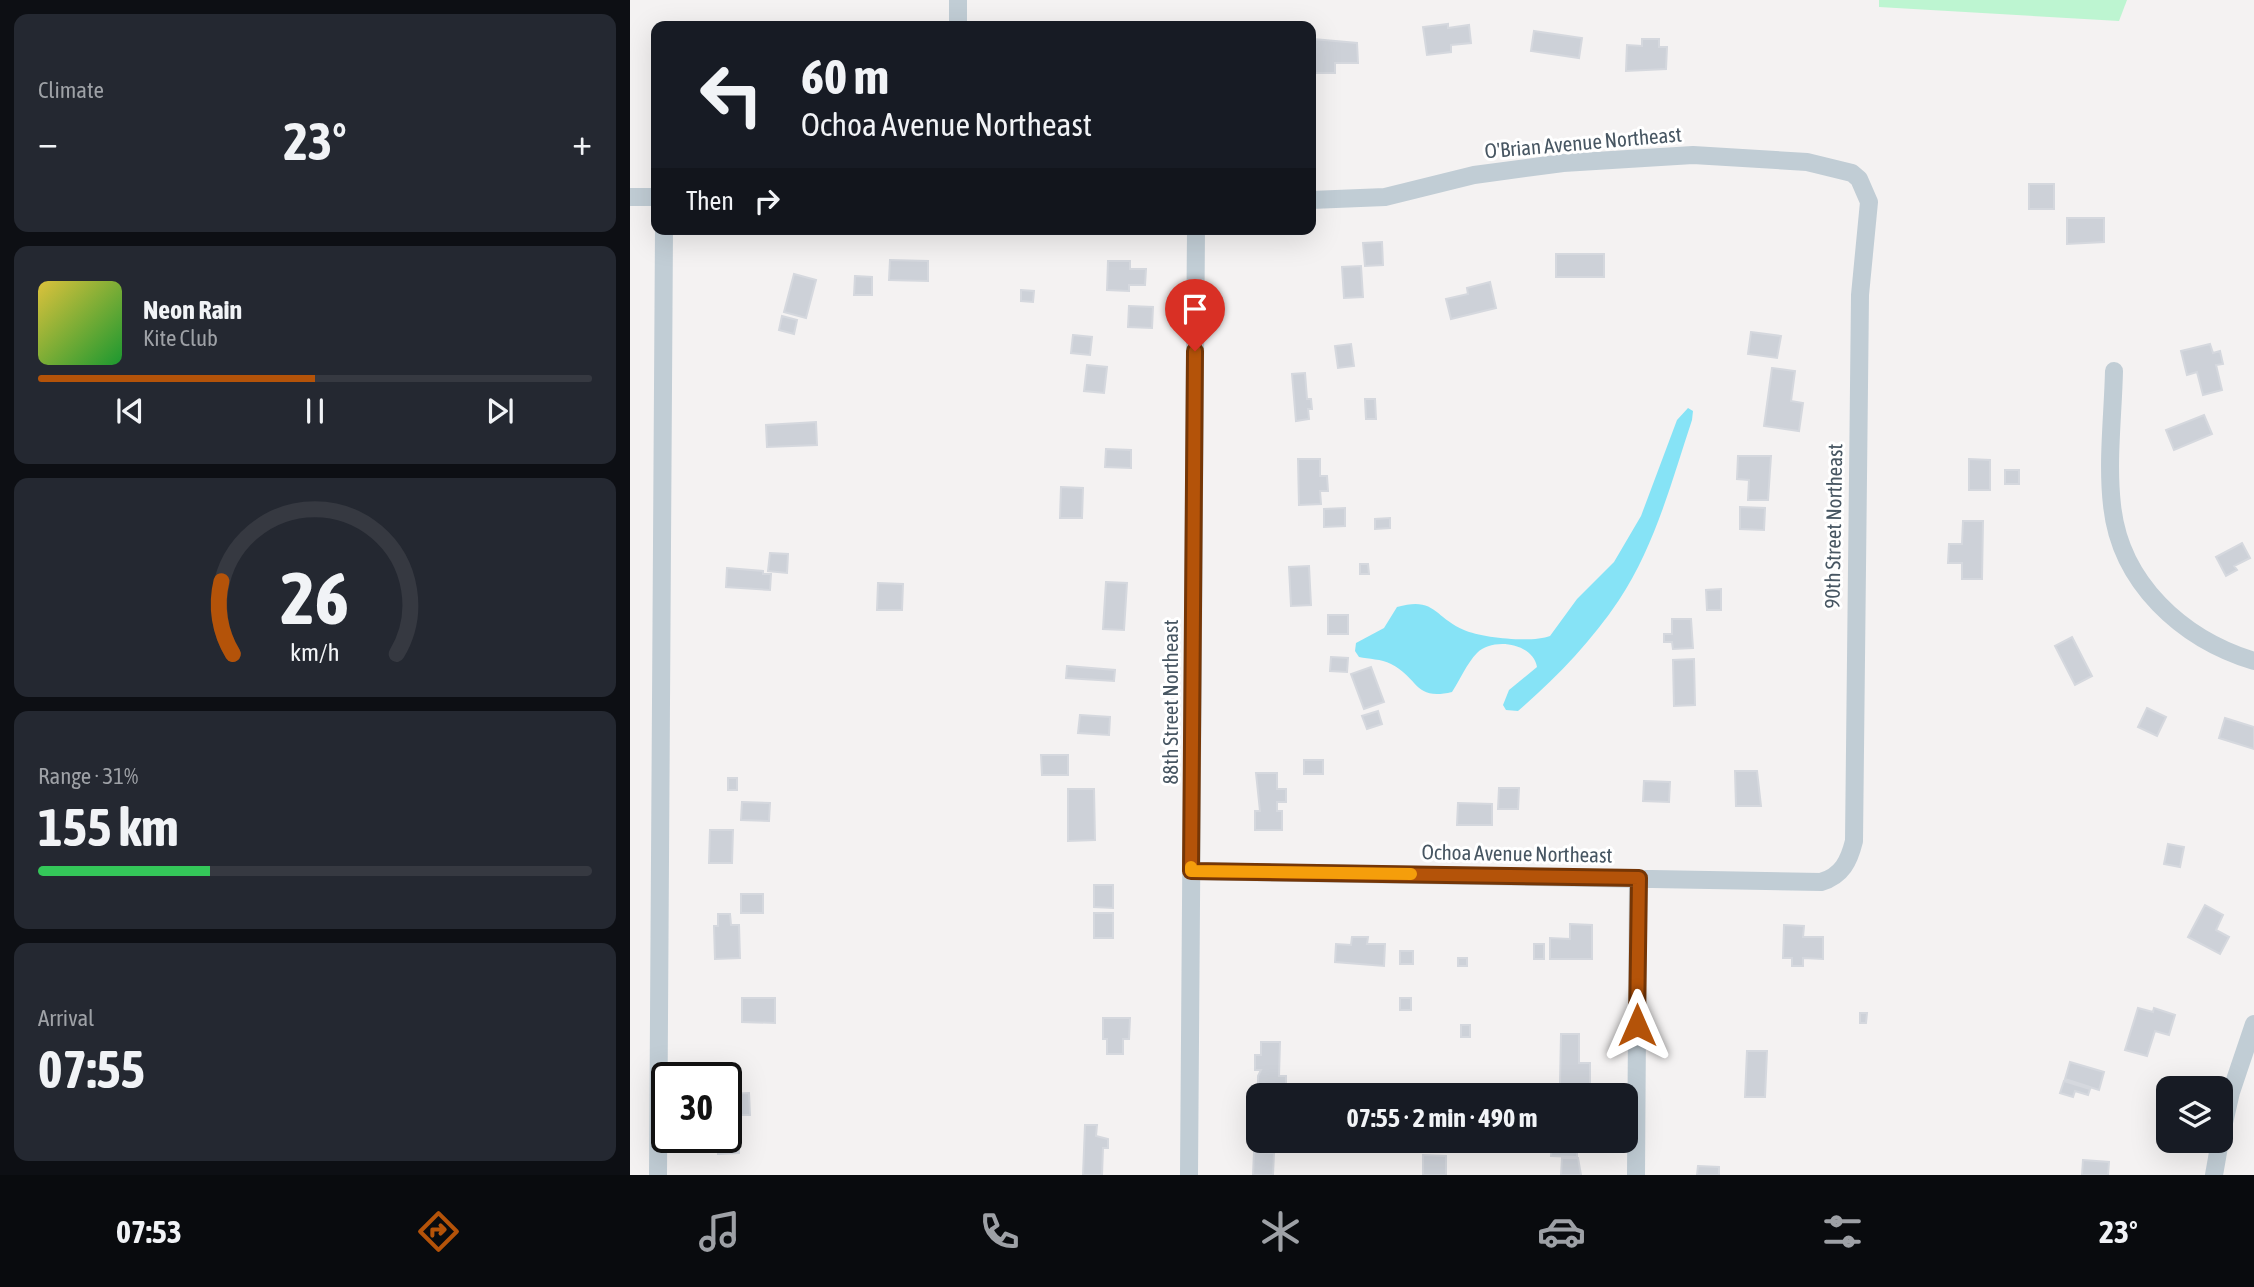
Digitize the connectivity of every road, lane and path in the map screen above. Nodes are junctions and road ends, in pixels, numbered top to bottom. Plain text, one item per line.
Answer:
1 (958, 0) edge
2 (958, 21) edge
3 (1859, 179) joint
4 (630, 197) edge
5 (651, 197) edge
6 (1316, 200) edge
7 (664, 235) edge
8 (1196, 235) edge
9 (2114, 372) dead end
10 (2254, 661) edge
11 (1191, 871) junction
12 (1840, 872) joint
13 (1639, 878) junction
14 (2254, 1024) edge
15 (2233, 1086) edge
16 (2218, 1153) edge
17 (658, 1175) edge
18 (1189, 1175) edge
19 (1636, 1175) edge
20 (2214, 1175) edge

1 - 2 street
3 - 6 street, O'Brian Avenue Northeast
3 - 12 street, 90th Street Northeast
4 - 5 street
7 - 17 street
8 - 11 street, 88th Street Northeast
9 - 10 street
11 - 13 street, Ochoa Avenue Northeast
11 - 18 street, 88th Street Northeast
12 - 13 street, Ochoa Avenue Northeast
13 - 19 street
14 - 15 street
16 - 20 street

